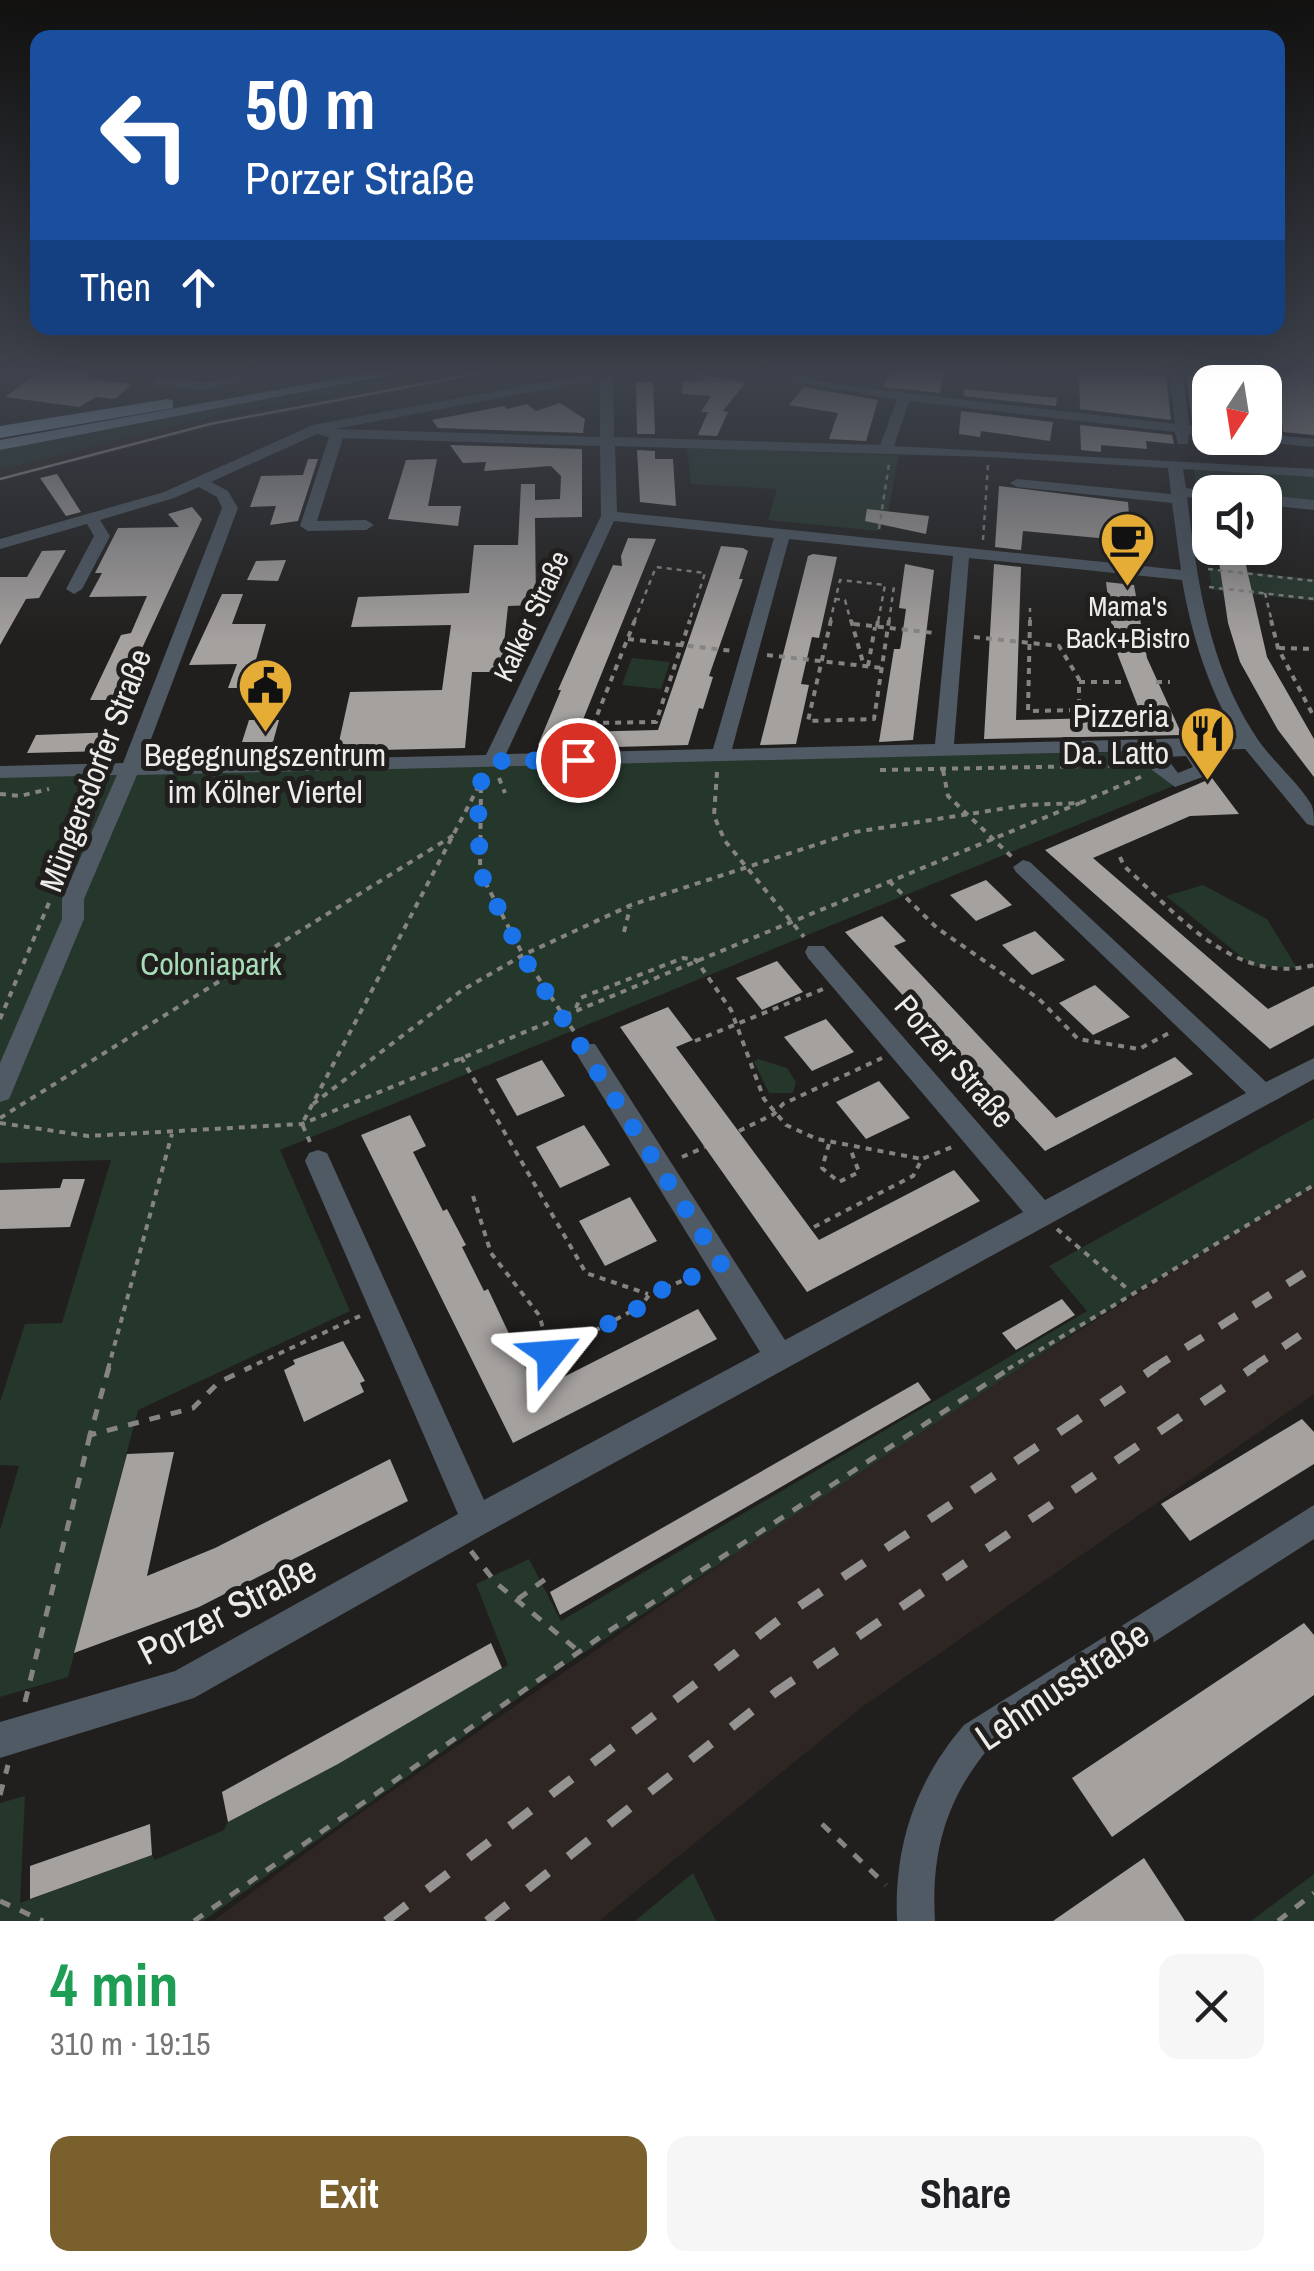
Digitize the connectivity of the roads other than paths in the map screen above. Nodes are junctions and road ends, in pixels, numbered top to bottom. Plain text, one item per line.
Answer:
1 (239, 463) edge
2 (328, 463) edge
3 (608, 463) edge
4 (1157, 463) edge
5 (1180, 464) junction
6 (1314, 473) edge
7 (201, 482) junction
8 (1018, 483) dead end
9 (1179, 495) junction
10 (1192, 495) edge
11 (1282, 502) edge
12 (1314, 505) edge
13 (609, 516) junction
14 (91, 518) junction
15 (366, 525) dead end
16 (783, 534) junction
17 (0, 544) edge
18 (961, 552) junction
19 (1189, 576) junction
20 (74, 590) dead end
21 (1248, 743) junction
22 (944, 752) junction
23 (720, 757) junction
24 (130, 769) junction
25 (496, 769) junction
26 (0, 772) edge
27 (1314, 820) edge
28 (1023, 867) road end
29 (816, 952) road end
30 (587, 1052) road end
31 (1314, 1068) edge
32 (0, 1092) edge
33 (1264, 1095) junction
34 (318, 1161) road end
35 (1041, 1215) junction
36 (780, 1358) junction
37 (1314, 1521) edge
38 (467, 1526) junction
39 (8, 1737) edge
40 (916, 1921) edge

1 - 7 street
2 - 15 street
3 - 13 street, Kalker Straße
4 - 5 street
5 - 6 street
5 - 9 street
7 - 14 street
7 - 24 street, Müngersdorfer Straße
8 - 9 street
9 - 10 street
9 - 19 street
11 - 12 street
13 - 16 street
13 - 25 street, Kalker Straße
14 - 17 street
14 - 20 street
16 - 18 street
16 - 23 street
18 - 19 street
18 - 22 street
19 - 21 street
21 - 22 street
21 - 27 street
22 - 23 street
23 - 25 street
24 - 25 street
24 - 26 street
24 - 32 street, Müngersdorfer Straße
28 - 33 street
29 - 35 street, Porzer Straße
30 - 36 street
31 - 33 street, Porzer Straße
33 - 35 street, Porzer Straße
34 - 38 street
35 - 36 street, Porzer Straße
36 - 38 street, Porzer Straße
37 - 40 street, Lehmusstraße
38 - 39 street, Porzer Straße

